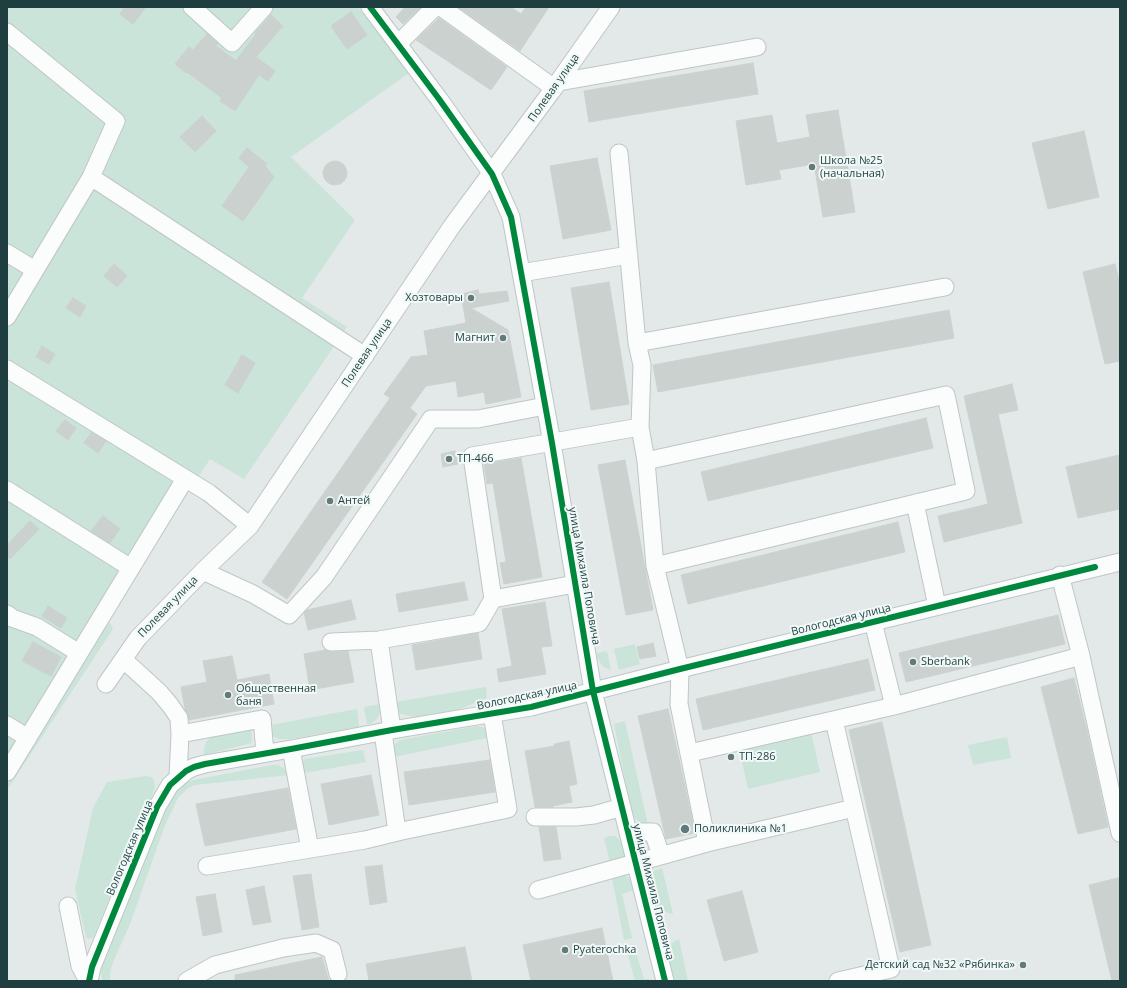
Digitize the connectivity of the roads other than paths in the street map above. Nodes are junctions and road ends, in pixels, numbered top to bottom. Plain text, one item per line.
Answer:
1 (192, 7) edge
2 (264, 7) edge
3 (370, 7) edge
4 (435, 7) edge
5 (441, 7) edge
6 (611, 7) edge
7 (7, 32) edge
8 (398, 44) junction
9 (757, 47) dead end
10 (556, 85) junction
11 (619, 153) dead end
12 (492, 174) junction
13 (91, 177) junction
14 (7, 253) edge
15 (629, 255) junction
16 (35, 270) junction
17 (521, 273) junction
18 (945, 287) dead end
19 (7, 317) edge
20 (637, 343) junction
21 (364, 356) junction
22 (7, 369) edge
23 (545, 406) junction
24 (640, 427) junction
25 (552, 443) junction
26 (646, 461) junction
27 (185, 479) junction
28 (7, 490) edge
29 (915, 503) junction
30 (250, 526) junction
31 (1120, 562) edge
32 (655, 566) junction
33 (131, 568) junction
34 (203, 571) junction
35 (1060, 575) junction
36 (575, 584) junction
37 (493, 599) junction
38 (937, 606) junction
39 (7, 614) edge
40 (873, 622) junction
41 (379, 640) junction
42 (331, 642) dead end
43 (79, 653) junction
44 (1081, 656) junction
45 (124, 660) junction
46 (680, 669) junction
47 (106, 684) dead end
48 (593, 691) junction
49 (894, 706) junction
50 (492, 714) junction
51 (834, 720) junction
52 (7, 725) edge
53 (387, 731) junction
54 (180, 734) junction
55 (28, 738) junction
56 (291, 749) junction
57 (265, 753) junction
58 (690, 753) junction
59 (7, 772) edge
60 (178, 777) junction
61 (622, 807) junction
62 (854, 808) junction
63 (535, 817) dead end
64 (397, 832) junction
65 (628, 832) junction
66 (1120, 833) edge
67 (707, 843) junction
68 (310, 849) junction
69 (661, 855) junction
70 (635, 862) junction
71 (207, 866) dead end
72 (538, 890) dead end
73 (68, 906) dead end
74 (338, 974) dead end
75 (88, 981) edge
76 (187, 981) edge
77 (664, 981) edge
78 (838, 981) edge

1 - 2 street
3 - 8 street, улица Михаила Поповича
4 - 8 street
5 - 10 street
6 - 10 street, Полевая улица
7 - 13 street
8 - 12 street, улица Михаила Поповича
9 - 10 street
10 - 12 street, Полевая улица
11 - 15 street
12 - 17 street, улица Михаила Поповича
12 - 21 street, Полевая улица
13 - 16 street
13 - 21 street
14 - 16 street
15 - 17 street
15 - 20 street
16 - 19 street
17 - 23 street, улица Михаила Поповича
18 - 20 street
20 - 24 street
21 - 30 street, Полевая улица
22 - 27 street
23 - 25 street, улица Михаила Поповича
23 - 34 street
24 - 25 street
24 - 26 street
25 - 36 street, улица Михаила Поповича
25 - 37 street
26 - 29 street
26 - 32 street
27 - 30 street
27 - 33 street
28 - 33 street
29 - 32 street
29 - 38 street
30 - 34 street, Полевая улица
31 - 35 street, Вологодская улица
32 - 46 street
33 - 43 street
34 - 45 street, Полевая улица
35 - 38 street, Вологодская улица
35 - 44 street
36 - 37 street
36 - 48 street, улица Михаила Поповича
37 - 41 street
38 - 40 street, Вологодская улица
39 - 43 street
40 - 46 street, Вологодская улица
40 - 49 street
41 - 42 street
41 - 53 street
43 - 55 street
44 - 49 street
44 - 66 street
45 - 47 street, Полевая улица
45 - 54 street
46 - 48 street, Вологодская улица
46 - 58 street
48 - 50 street, Вологодская улица
48 - 61 street, улица Михаила Поповича
49 - 51 street
50 - 53 street, Вологодская улица
50 - 64 street
51 - 58 street
51 - 62 street
52 - 55 street
53 - 56 street, Вологодская улица
53 - 64 street
54 - 57 street
54 - 60 street
55 - 59 street
56 - 57 street, Вологодская улица
56 - 68 street
57 - 60 street, Вологодская улица
58 - 67 street
60 - 75 street, Вологодская улица
61 - 63 street
61 - 65 street, улица Михаила Поповича
62 - 67 street
62 - 78 street
64 - 68 street
65 - 69 street
65 - 70 street, улица Михаила Поповича
67 - 69 street
68 - 71 street
69 - 70 street
70 - 72 street
70 - 77 street, улица Михаила Поповича
73 - 75 street
74 - 76 street

